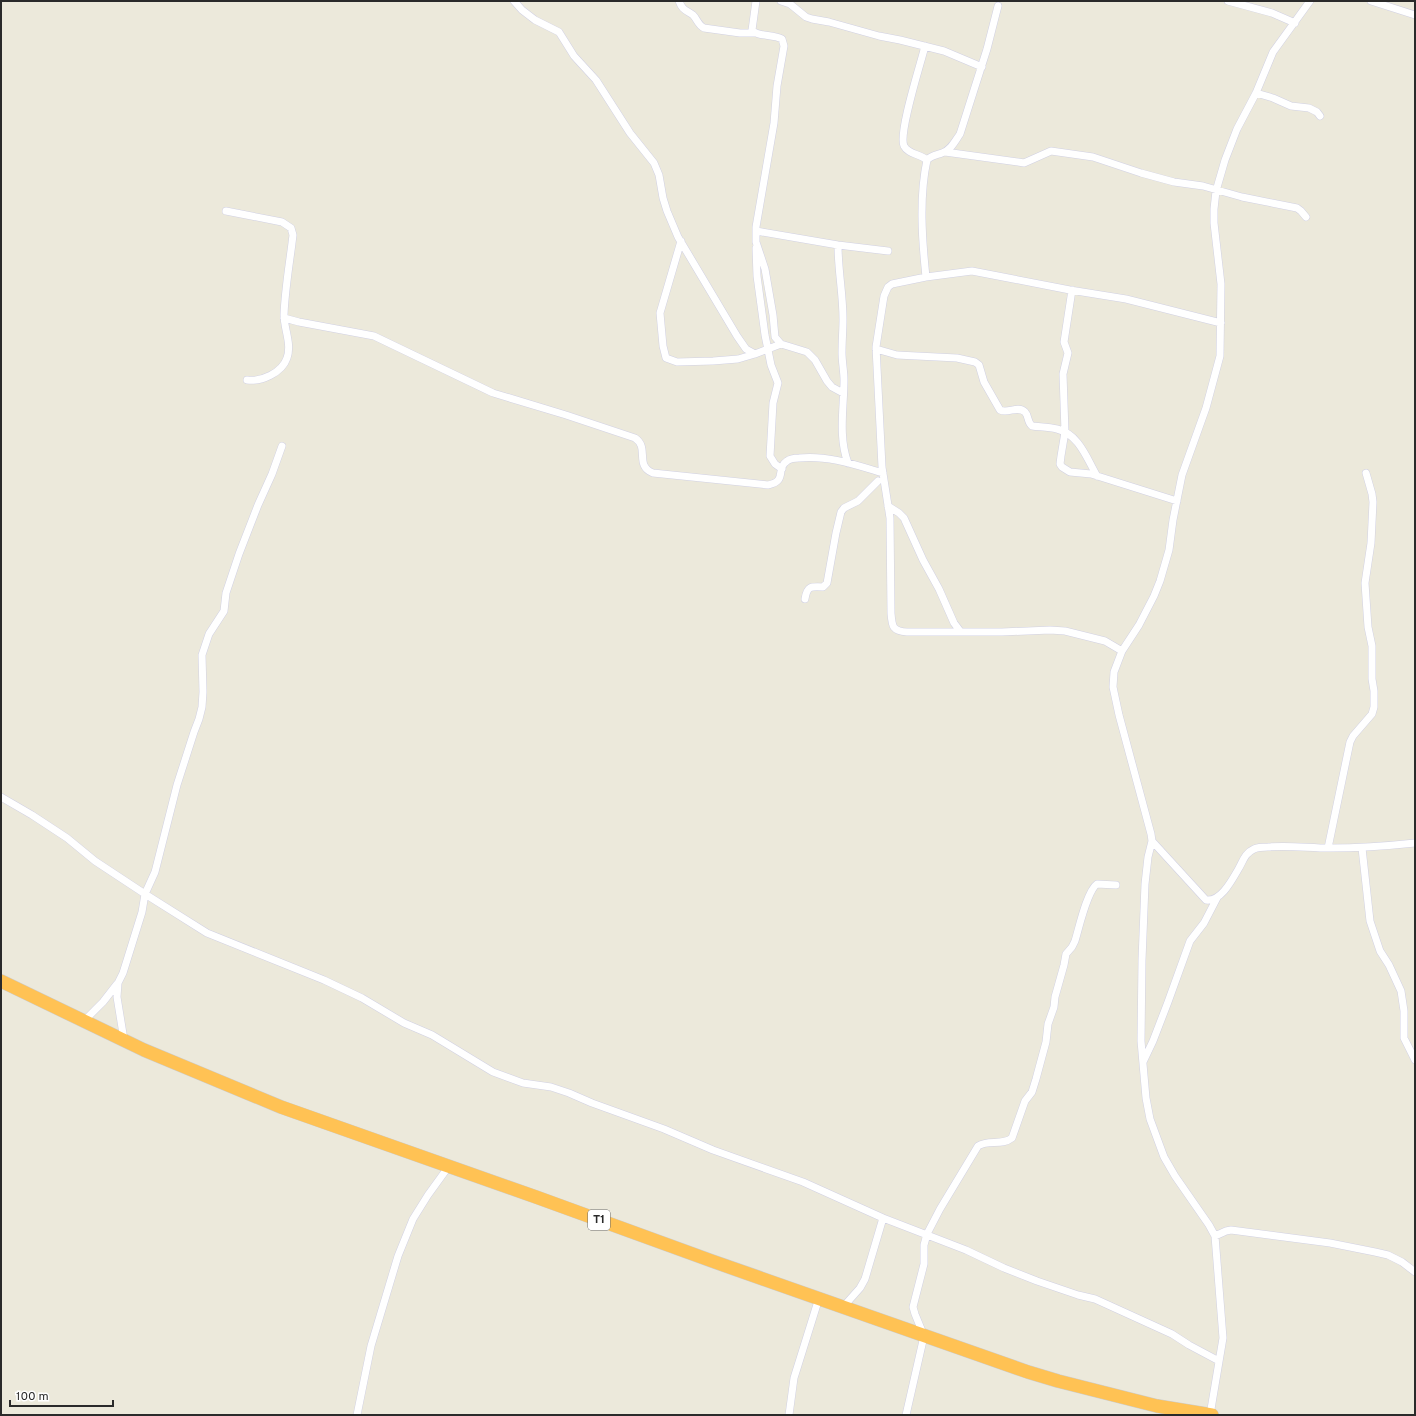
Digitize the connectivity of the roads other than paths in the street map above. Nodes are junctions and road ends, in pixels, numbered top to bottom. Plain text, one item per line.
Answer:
1 (514, 1) edge
2 (679, 1) edge
3 (756, 1) edge
4 (781, 1) edge
5 (1228, 1) edge
6 (1310, 1) edge
7 (1372, 1) edge
8 (998, 6) dead end
9 (1415, 16) edge
10 (1295, 23) junction
11 (754, 33) junction
12 (925, 46) junction
13 (982, 68) junction
14 (1256, 93) junction
15 (1320, 116) dead end
16 (944, 152) junction
17 (927, 160) junction
18 (1216, 191) junction
19 (226, 211) dead end
20 (1306, 217) dead end
21 (756, 231) junction
22 (681, 240) junction
23 (838, 245) junction
24 (756, 246) junction
25 (888, 251) dead end
26 (926, 277) junction
27 (1072, 290) junction
28 (284, 318) junction
29 (1221, 323) junction
30 (781, 344) junction
31 (768, 349) junction
32 (876, 349) junction
33 (755, 354) junction
34 (247, 380) dead end
35 (843, 393) junction
36 (1066, 432) junction
37 (282, 446) dead end
38 (848, 463) junction
39 (864, 467) junction
40 (782, 469) junction
41 (883, 473) junction
42 (1366, 473) dead end
43 (1097, 476) junction
44 (878, 481) junction
45 (885, 487) junction
46 (1177, 501) junction
47 (888, 506) junction
48 (805, 599) dead end
49 (960, 631) junction
50 (1122, 651) junction
51 (1, 797) edge
52 (1152, 841) junction
53 (1415, 843) edge
54 (1328, 848) junction
55 (1362, 848) junction
56 (1116, 886) dead end
57 (145, 894) junction
58 (1217, 898) junction
59 (1, 981) edge
60 (118, 983) junction
61 (84, 1021) junction
62 (124, 1040) junction
63 (1415, 1060) edge
64 (1143, 1062) junction
65 (449, 1166) junction
66 (883, 1218) junction
67 (927, 1234) junction
68 (1215, 1236) junction
69 (1415, 1272) edge
70 (819, 1298) junction
71 (844, 1306) junction
72 (924, 1336) junction
73 (1220, 1361) junction
74 (357, 1415) edge
75 (789, 1415) edge
76 (906, 1415) edge
77 (1211, 1415) edge

1 - 22 street
2 - 11 street
3 - 11 street
4 - 12 street
5 - 10 street
6 - 10 street
7 - 9 street
8 - 13 street
10 - 14 street
11 - 21 street
12 - 13 street
12 - 17 street
13 - 16 street
14 - 15 street
14 - 18 street
16 - 17 street
16 - 18 street
17 - 26 street
18 - 20 street
18 - 29 street
19 - 28 street
21 - 23 street
21 - 24 street
22 - 33 street
22 - 33 street
23 - 25 street
23 - 35 street
24 - 30 street
24 - 31 street
26 - 27 street
26 - 32 street
27 - 29 street
27 - 36 street
28 - 34 street
28 - 40 street
29 - 46 street
30 - 31 street
30 - 35 street
31 - 33 street
31 - 40 street
32 - 36 street
32 - 41 street
35 - 38 street
36 - 43 street
36 - 43 street
37 - 57 street
38 - 39 street
38 - 40 street
39 - 41 street
39 - 44 street
41 - 45 street
42 - 54 street
43 - 46 street
44 - 45 street
44 - 48 street
45 - 47 street
46 - 50 street
47 - 49 street
47 - 49 street
49 - 50 street
50 - 52 street
51 - 57 street
52 - 58 street
52 - 64 street
53 - 55 street
54 - 55 street
54 - 58 street
55 - 63 street
56 - 67 street
57 - 60 street
57 - 66 street
58 - 64 street
59 - 61 highway, T1
60 - 61 street
60 - 62 street
61 - 62 highway, T1
62 - 65 highway, T1
64 - 68 street
65 - 70 highway, T1
65 - 74 street
66 - 67 street
66 - 71 street
67 - 72 street
67 - 73 street
68 - 69 street
68 - 73 street
70 - 71 highway, T1
70 - 75 street
71 - 72 highway, T1
72 - 76 street
72 - 77 highway, T1
73 - 77 street

